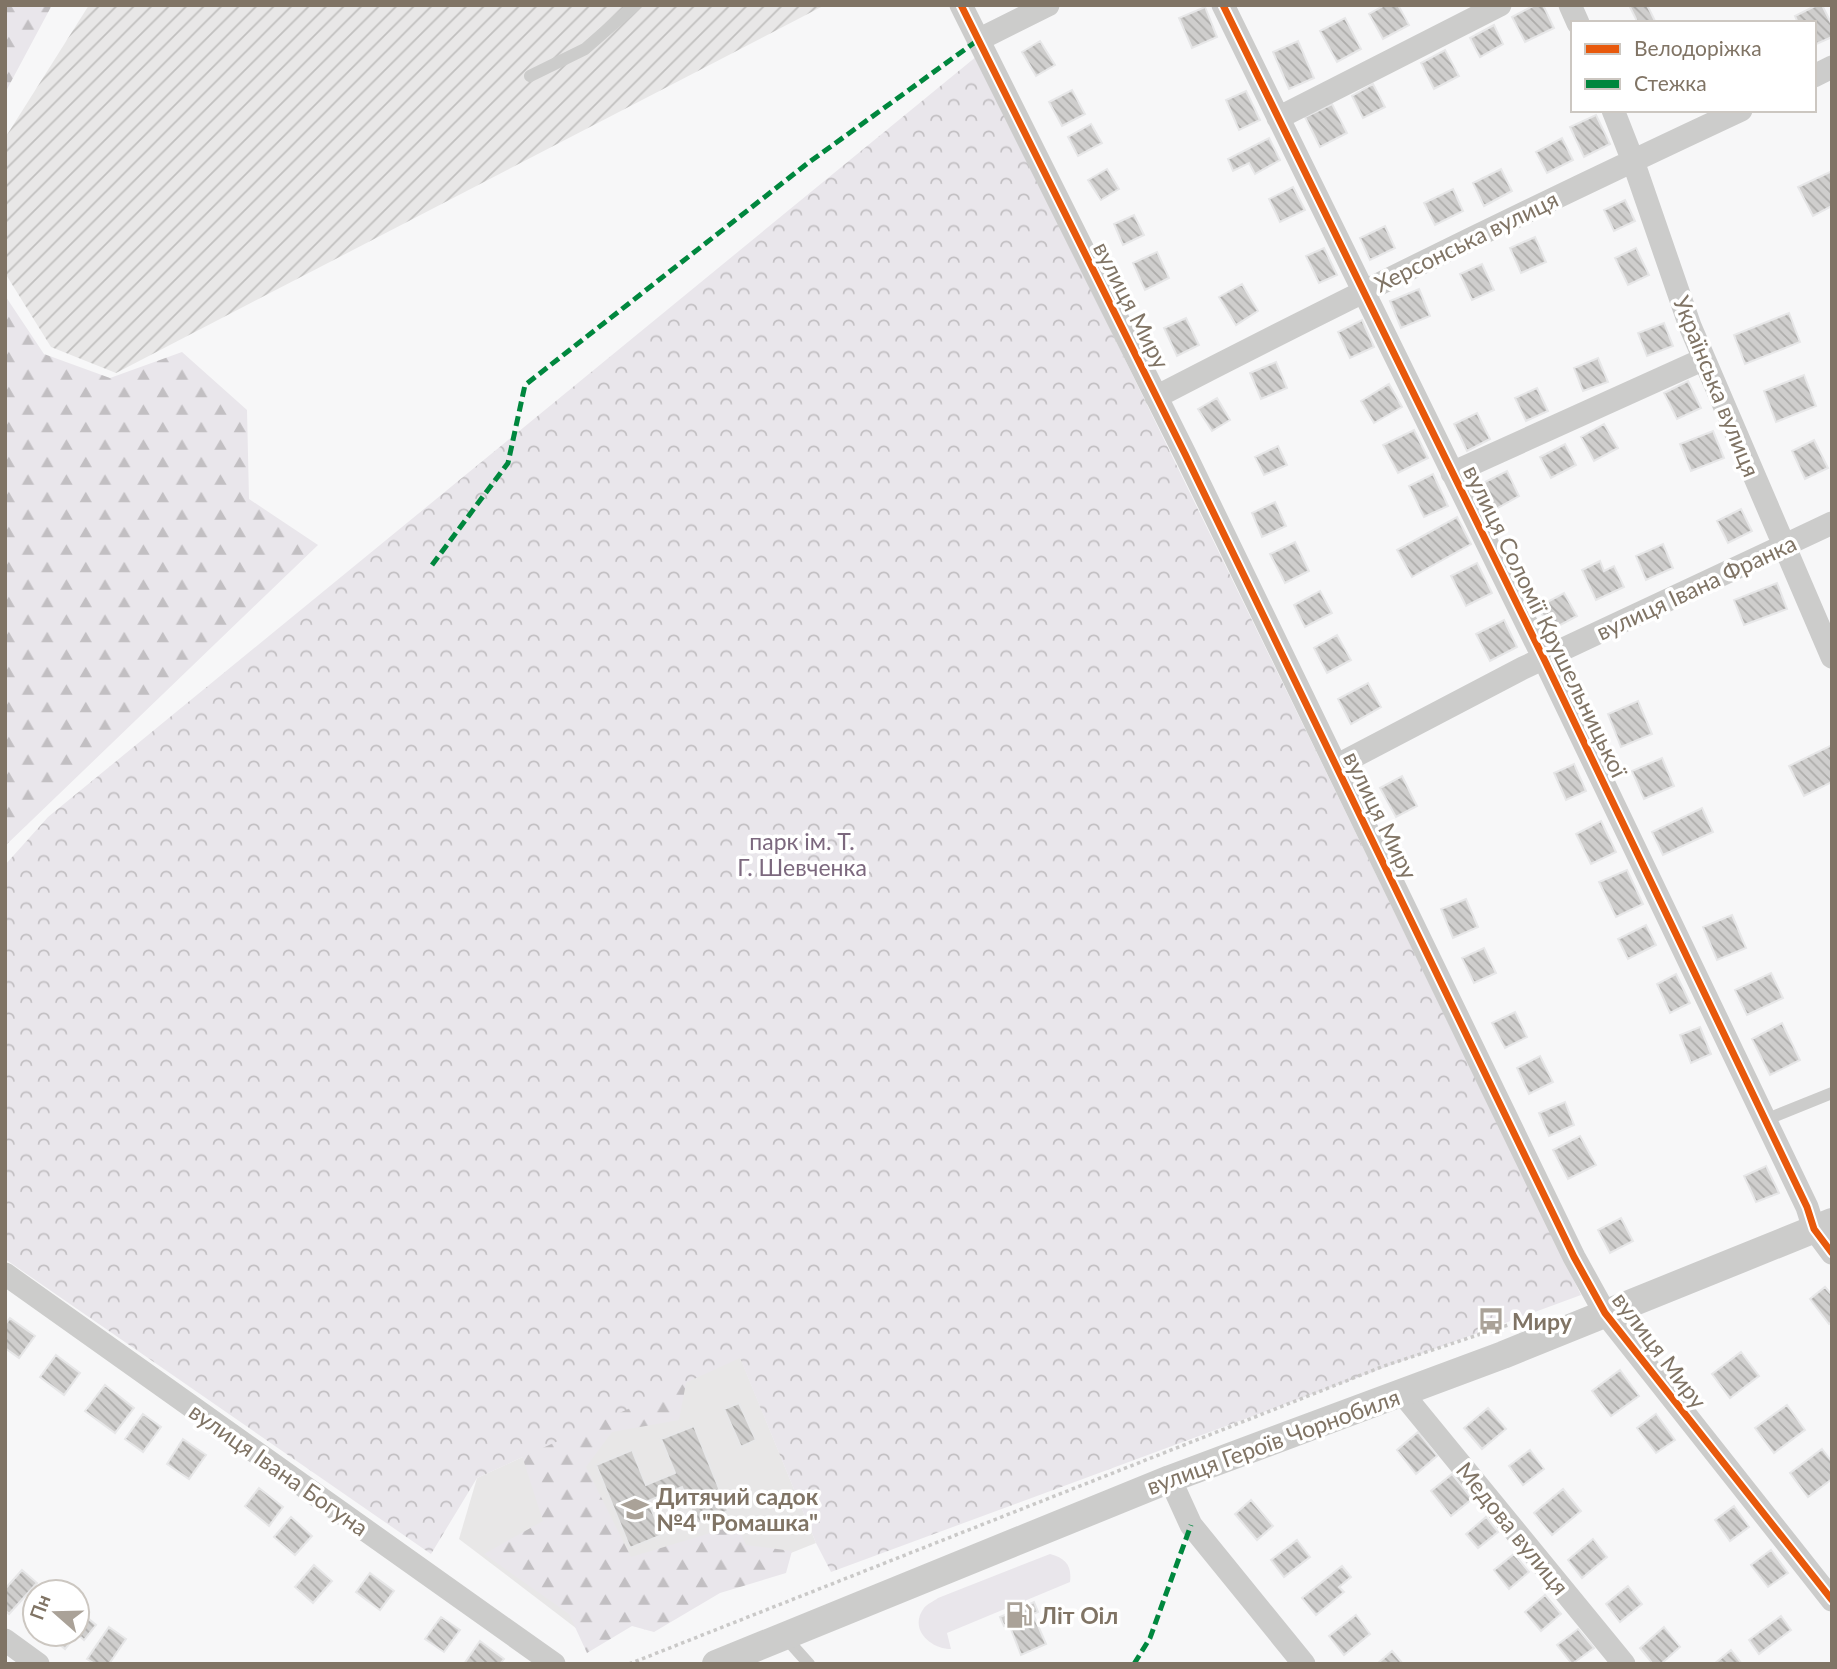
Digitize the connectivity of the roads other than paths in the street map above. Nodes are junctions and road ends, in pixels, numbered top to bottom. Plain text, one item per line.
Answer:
1 (635, 5) edge
2 (961, 5) edge
3 (1048, 5) edge
4 (1223, 5) edge
5 (1500, 5) edge
6 (978, 40) junction
7 (1832, 67) edge
8 (1816, 75) edge
9 (530, 76) dead end
10 (1614, 112) edge
11 (1737, 112) edge
12 (1278, 118) junction
13 (1633, 161) junction
14 (1362, 292) junction
15 (1704, 359) junction
16 (1156, 397) junction
17 (1452, 473) junction
18 (1832, 523) edge
19 (1784, 545) junction
20 (1832, 657) edge
21 (1544, 659) junction
22 (1336, 766) junction
23 (1832, 1093) edge
24 (1765, 1120) junction
25 (1823, 1226) edge
26 (1832, 1253) edge
27 (5, 1274) edge
28 (1605, 1313) junction
29 (1402, 1393) junction
30 (1170, 1479) junction
31 (1832, 1600) edge
32 (783, 1636) junction
33 (5, 1640) edge
34 (38, 1664) edge
35 (554, 1664) edge
36 (716, 1664) edge
37 (809, 1664) edge
38 (1304, 1664) edge
39 (1624, 1664) edge

1 - 9 lane
2 - 6 street, вулиця Миру
3 - 6 street
4 - 12 street, вулиця Соломії Крушельницької
5 - 12 street
6 - 16 street, вулиця Миру
7 - 8 street
10 - 13 street, Українська вулиця
11 - 13 street, Херсонська вулиця
12 - 14 street, вулиця Соломії Крушельницької
13 - 14 street, Херсонська вулиця
13 - 15 street, Українська вулиця
14 - 16 street, Херсонська вулиця
14 - 17 street, вулиця Соломії Крушельницької
15 - 17 street
15 - 19 street, Українська вулиця
16 - 22 street, вулиця Миру
17 - 21 street, вулиця Соломії Крушельницької
18 - 19 street, вулиця Івана Франка
19 - 20 street, Українська вулиця
19 - 21 street, вулиця Івана Франка
21 - 22 street, вулиця Івана Франка
21 - 24 street, вулиця Соломії Крушельницької
22 - 28 street, вулиця Миру
23 - 24 lane
24 - 25 street, вулиця Соломії Крушельницької
25 - 26 street, вулиця Соломії Крушельницької
25 - 28 street, вулиця Героїв Чорнобиля
27 - 35 street, вулиця Івана Богуна
28 - 29 street, вулиця Героїв Чорнобиля
28 - 31 street, вулиця Миру
29 - 30 street, вулиця Героїв Чорнобиля
29 - 39 street, Медова вулиця
30 - 32 street, вулиця Героїв Чорнобиля
30 - 38 street
32 - 36 street, вулиця Героїв Чорнобиля
32 - 37 lane
33 - 34 street

